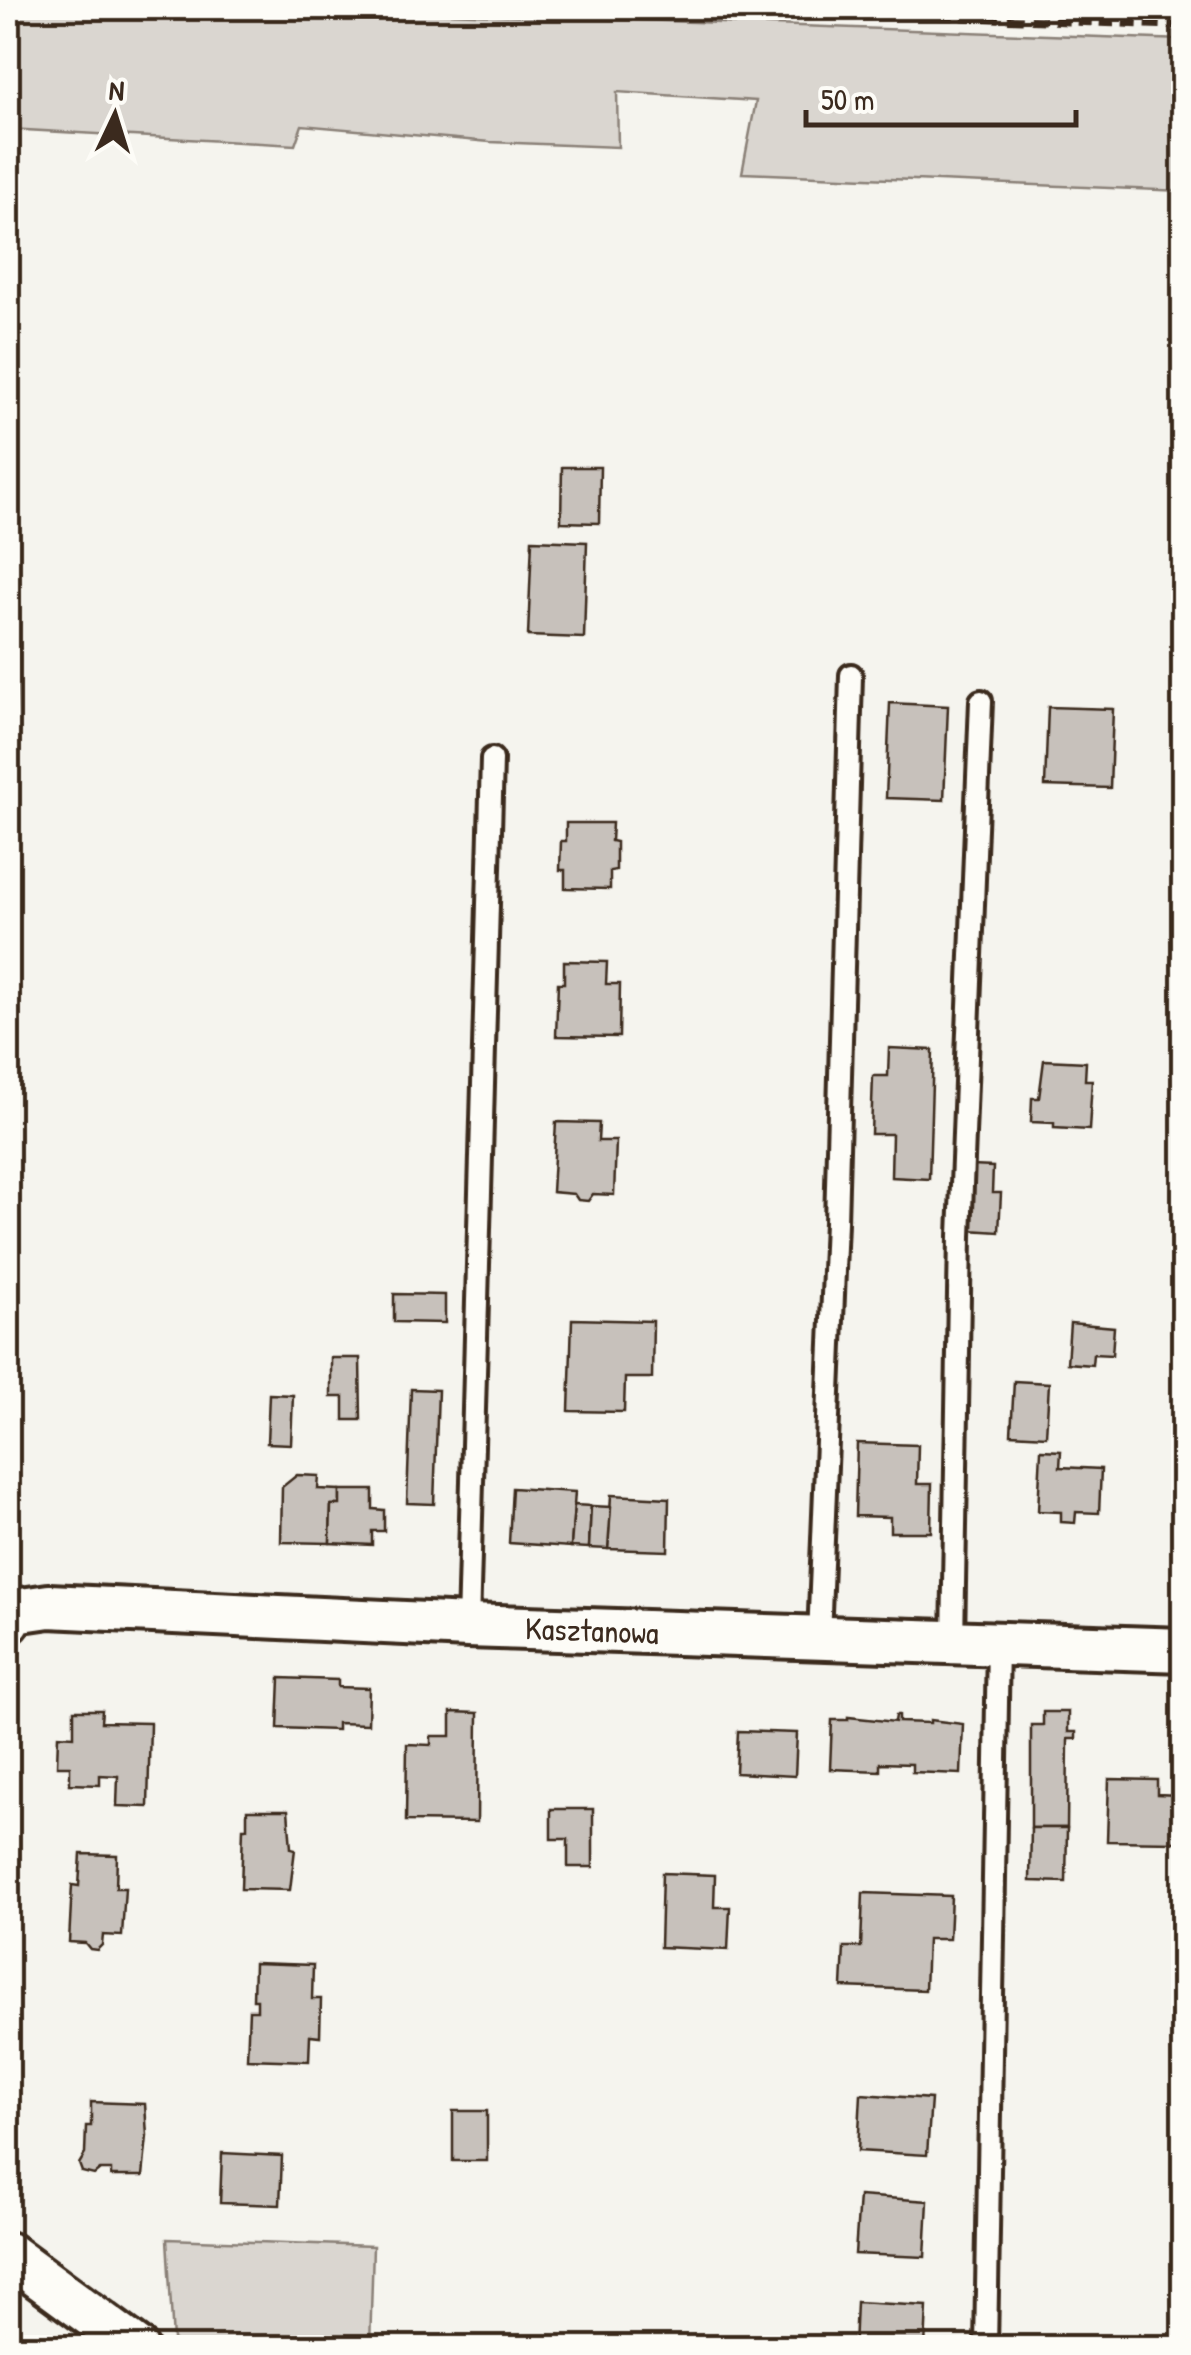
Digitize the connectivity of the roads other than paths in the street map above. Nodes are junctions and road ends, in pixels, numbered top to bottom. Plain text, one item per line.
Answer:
1 (851, 675) dead end
2 (981, 702) dead end
3 (492, 759) dead end
4 (8, 1622) edge
5 (468, 1626) junction
6 (819, 1637) junction
7 (953, 1642) junction
8 (998, 1642) junction
9 (1184, 1650) edge
10 (8, 2254) edge
11 (136, 2348) edge
12 (986, 2348) edge

1 - 6 lane
2 - 7 lane
3 - 5 lane
4 - 5 street, Kasztanowa
5 - 6 street, Kasztanowa
6 - 7 street, Kasztanowa
7 - 8 street, Kasztanowa
8 - 9 street, Kasztanowa
8 - 12 lane
10 - 11 street

